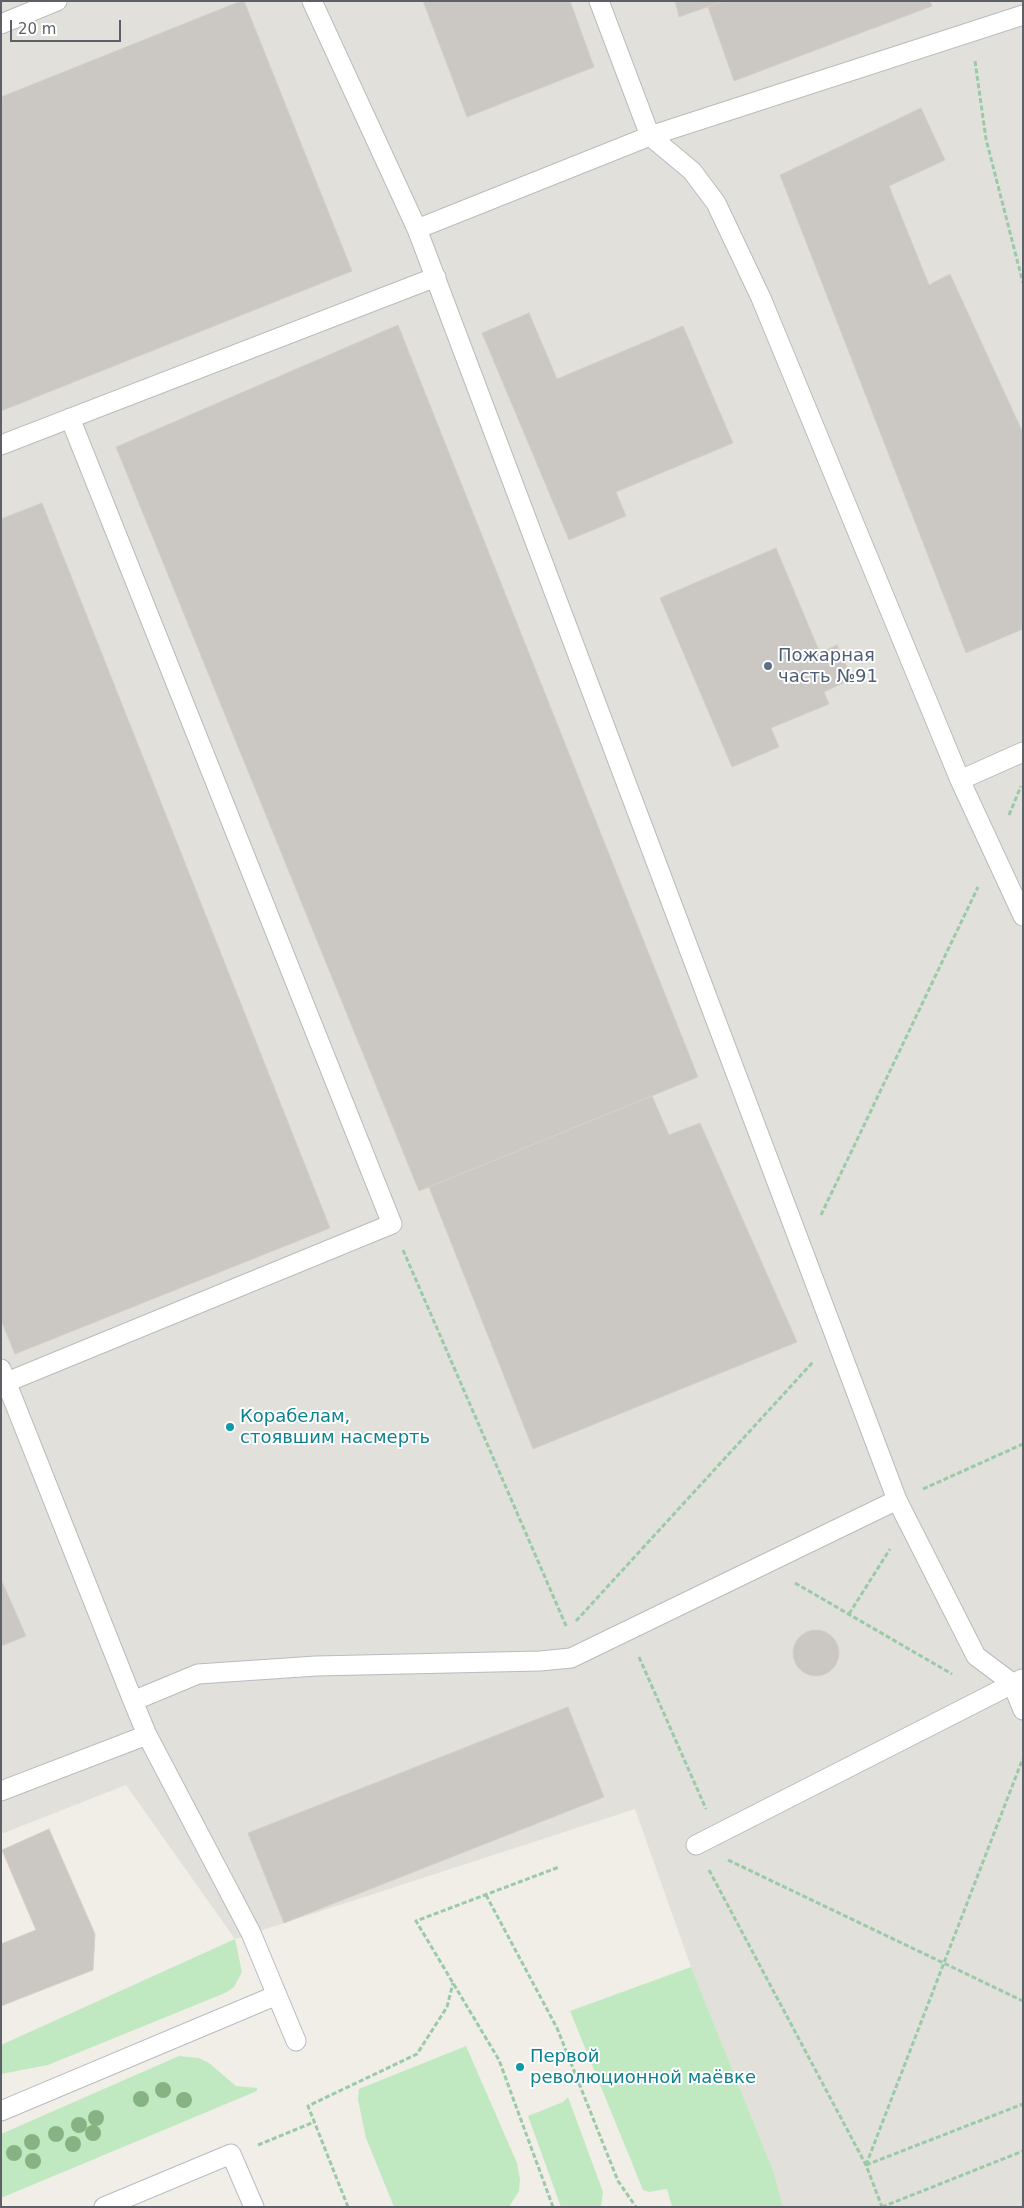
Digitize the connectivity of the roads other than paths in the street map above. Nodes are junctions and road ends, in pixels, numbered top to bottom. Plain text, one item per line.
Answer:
1 (57, 1) edge
2 (312, 1) edge
3 (599, 1) edge
4 (1023, 15) edge
5 (1, 24) edge
6 (650, 136) junction
7 (417, 229) junction
8 (436, 278) junction
9 (70, 418) junction
10 (1, 445) edge
11 (1023, 752) edge
12 (960, 780) junction
13 (1023, 916) edge
14 (4, 1375) edge
15 (897, 1500) junction
16 (1017, 1681) edge
17 (133, 1701) junction
18 (1023, 1710) edge
19 (147, 1736) junction
20 (1, 1791) edge
21 (696, 1845) road end
22 (277, 1995) junction
23 (296, 2041) dead end
24 (1, 2111) edge
25 (104, 2207) edge
26 (254, 2207) edge

1 - 5 lane
2 - 7 lane
3 - 6 lane
4 - 6 lane
6 - 7 lane
6 - 12 lane
7 - 8 lane
8 - 9 lane
8 - 15 lane
9 - 10 lane
9 - 14 lane
11 - 12 lane
12 - 13 lane
14 - 17 lane
15 - 16 lane
15 - 17 lane
16 - 18 lane
16 - 21 lane
17 - 19 lane
19 - 20 lane
19 - 22 lane
22 - 23 lane
22 - 24 lane
25 - 26 lane

